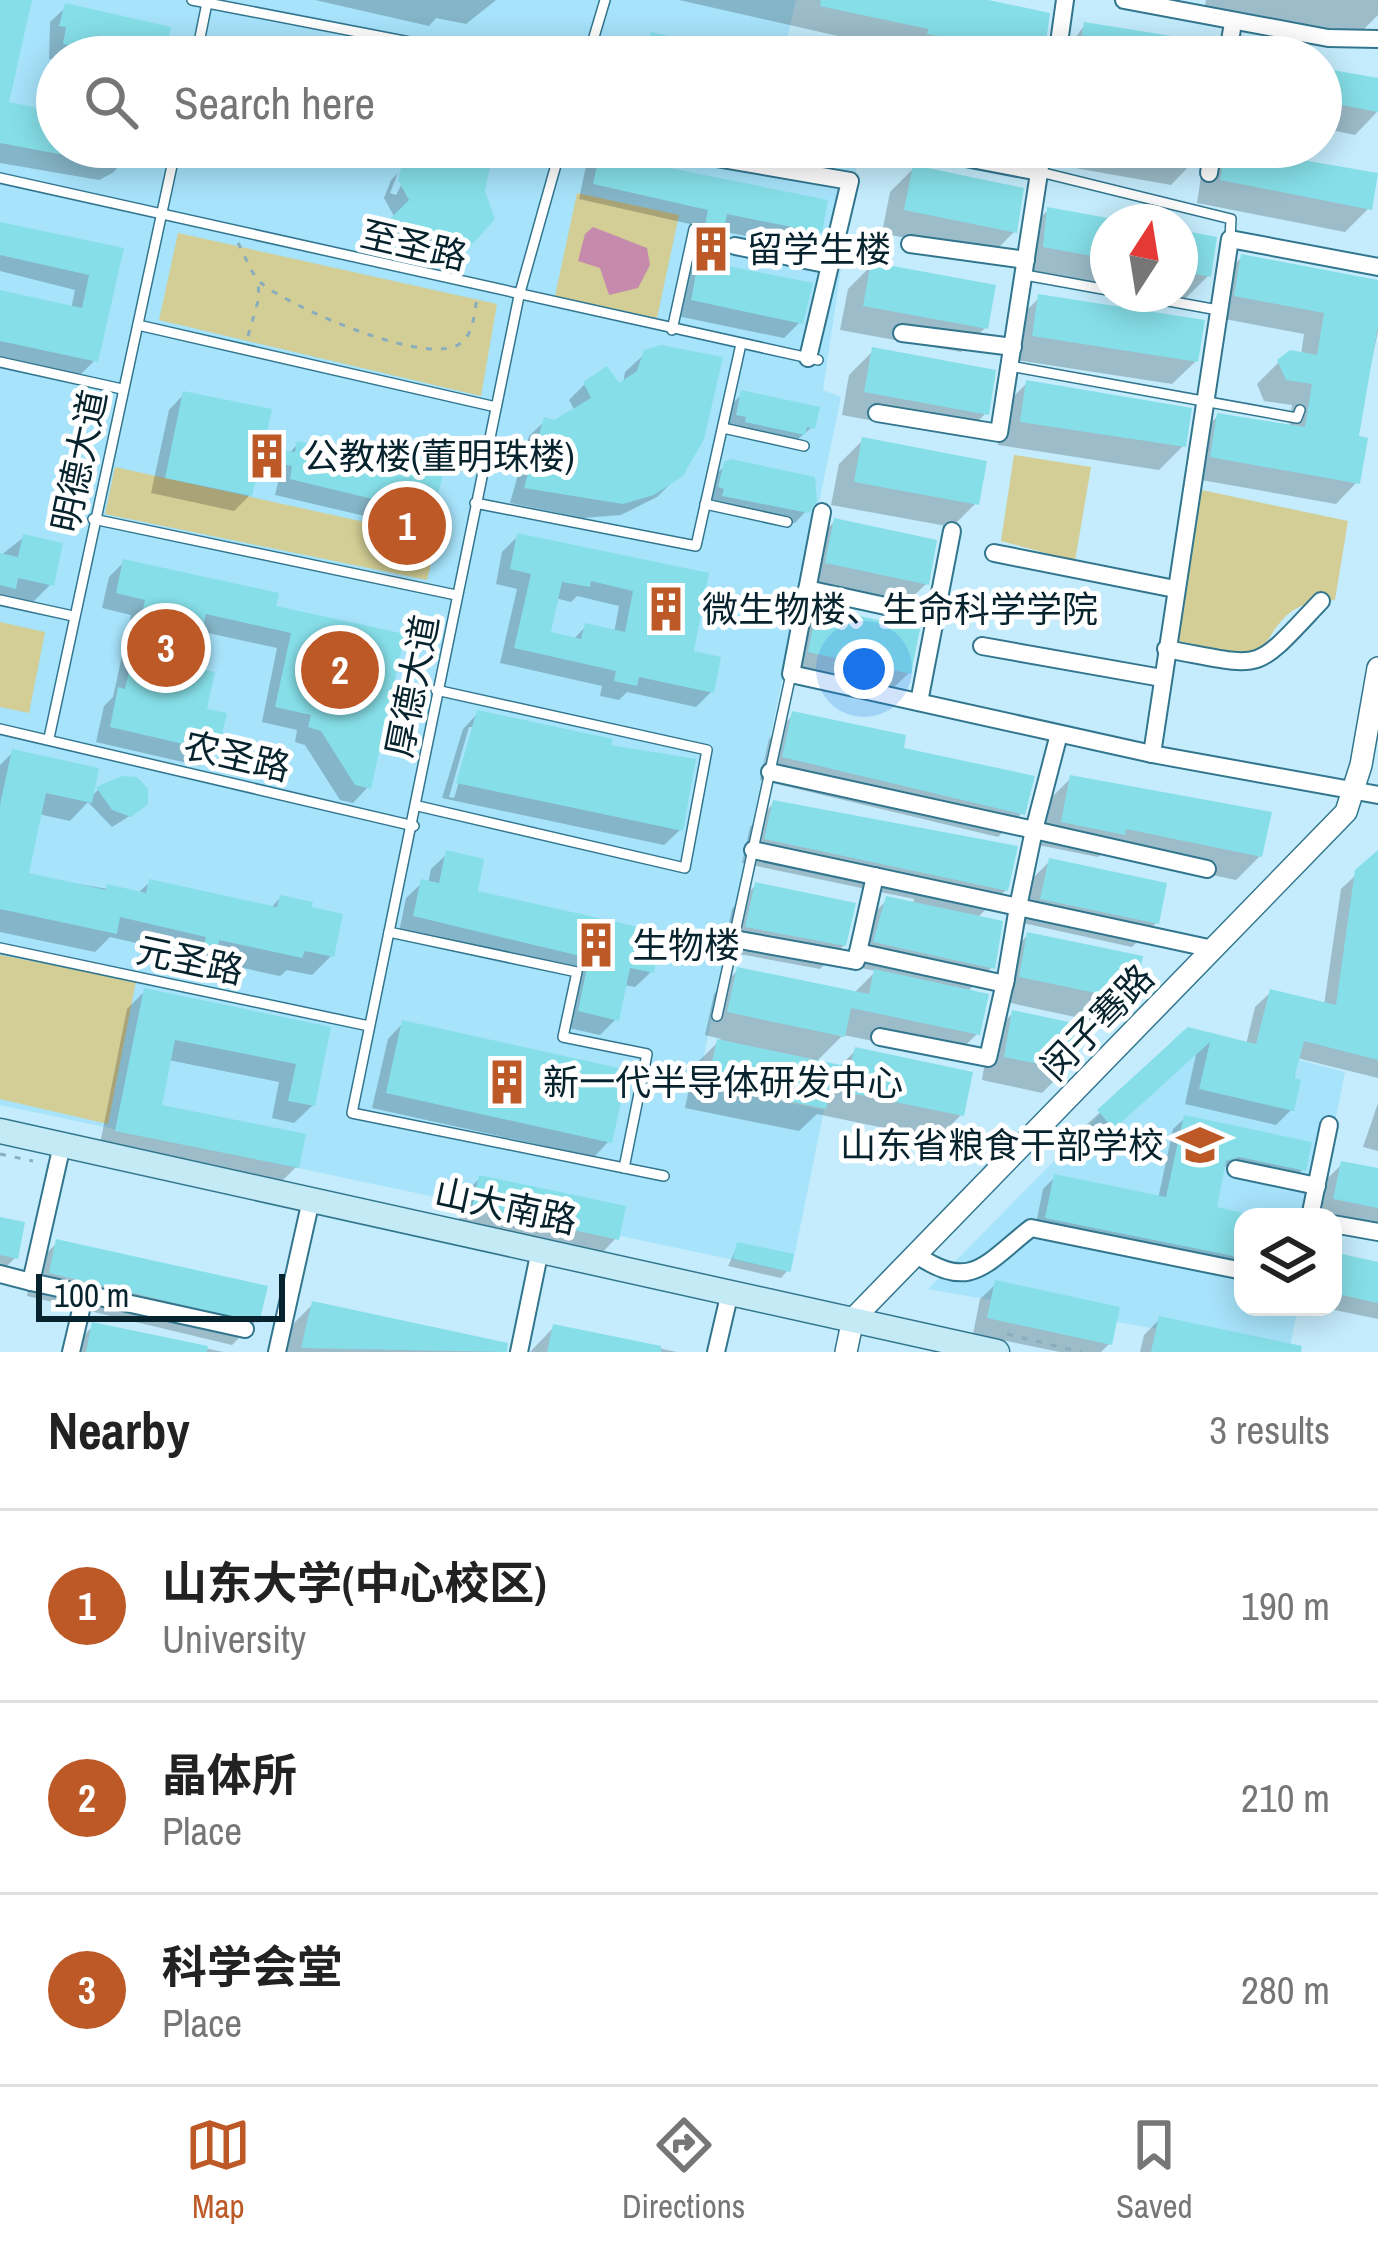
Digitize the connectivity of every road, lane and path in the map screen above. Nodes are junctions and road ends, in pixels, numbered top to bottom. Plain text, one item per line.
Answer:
1 (192, 0) edge
2 (605, 0) edge
3 (1065, 0) edge
4 (1124, 0) edge
5 (207, 3) edge
6 (1208, 10) edge
7 (1232, 28) junction
8 (200, 36) edge
9 (379, 36) edge
10 (594, 36) edge
11 (1060, 36) edge
12 (1231, 36) edge
13 (1275, 36) edge
14 (1319, 36) edge
15 (1342, 40) edge
16 (1378, 44) edge
17 (1342, 45) edge
18 (172, 168) edge
19 (556, 168) edge
20 (774, 168) edge
21 (1018, 168) edge
22 (1040, 168) edge
23 (1210, 168) edge
24 (1039, 172) junction
25 (1209, 173) dead end
26 (0, 178) edge
27 (162, 214) junction
28 (694, 229) dead end
29 (232, 230) junction
30 (1230, 239) junction
31 (910, 244) dead end
32 (735, 246) dead end
33 (830, 265) junction
34 (1025, 267) junction
35 (1378, 267) edge
36 (257, 280) junction
37 (1090, 285) edge
38 (518, 296) junction
39 (477, 298) dead end
40 (1198, 306) edge
41 (1218, 310) junction
42 (138, 326) junction
43 (672, 330) junction
44 (902, 333) dead end
45 (741, 344) junction
46 (1012, 347) junction
47 (244, 350) junction
48 (813, 359) joint
49 (0, 362) edge
50 (1010, 366) junction
51 (122, 389) junction
52 (1203, 397) junction
53 (496, 407) junction
54 (1300, 410) dead end
55 (877, 412) dead end
56 (723, 428) junction
57 (804, 446) dead end
58 (475, 503) junction
59 (705, 504) junction
60 (823, 512) dead end
61 (93, 519) junction
62 (788, 522) dead end
63 (952, 531) dead end
64 (994, 553) dead end
65 (807, 589) junction
66 (1174, 589) junction
67 (456, 595) junction
68 (0, 600) edge
69 (1322, 601) dead end
70 (73, 616) junction
71 (936, 617) junction
72 (982, 646) dead end
73 (1166, 649) junction
74 (1378, 668) edge
75 (790, 674) junction
76 (1162, 678) junction
77 (436, 690) junction
78 (919, 702) junction
79 (1374, 712) edge
80 (0, 729) edge
81 (1059, 734) junction
82 (49, 738) junction
83 (1152, 754) junction
84 (770, 772) junction
85 (1353, 793) junction
86 (1378, 795) edge
87 (418, 806) junction
88 (1378, 806) edge
89 (414, 826) junction
90 (1034, 830) junction
91 (753, 850) junction
92 (1207, 868) dead end
93 (875, 876) junction
94 (1018, 907) junction
95 (389, 932) junction
96 (734, 938) junction
97 (0, 948) edge
98 (1213, 949) junction
99 (858, 952) junction
100 (1006, 978) junction
101 (717, 1016) dead end
102 (369, 1026) junction
103 (880, 1037) dead end
104 (1329, 1125) dead end
105 (0, 1131) edge
106 (62, 1145) junction
107 (624, 1168) junction
108 (1236, 1169) dead end
109 (664, 1176) dead end
110 (1317, 1186) junction
111 (311, 1200) junction
112 (1312, 1208) edge
113 (1342, 1226) edge
114 (1378, 1232) edge
115 (540, 1250) junction
116 (917, 1255) junction
117 (1234, 1269) edge
118 (0, 1274) edge
119 (31, 1282) junction
120 (730, 1292) junction
121 (85, 1293) junction
122 (854, 1319) junction
123 (245, 1329) dead end
124 (71, 1352) edge
125 (277, 1352) edge
126 (519, 1352) edge
127 (716, 1352) edge
128 (847, 1352) edge
129 (997, 1352) edge

1 - 5 lane
2 - 10 lane
3 - 11 street
4 - 6 street
5 - 8 lane
5 - 9 lane
6 - 7 street
6 - 14 street
7 - 12 street
7 - 13 street
15 - 16 street
16 - 17 street
18 - 27 lane, 明德大道
19 - 38 lane, 厚德大道
20 - 33 street
21 - 24 street
22 - 24 street
23 - 25 street
24 - 30 lane
24 - 34 street
26 - 27 lane, 至圣路
27 - 29 lane, 至圣路
27 - 42 lane, 明德大道
28 - 43 lane
29 - 36 path
29 - 38 lane, 至圣路
30 - 35 street
30 - 41 street
31 - 34 street
32 - 33 street
33 - 48 street
34 - 37 lane
34 - 46 street
36 - 39 path
36 - 47 path
38 - 43 lane, 至圣路
38 - 53 lane, 厚德大道
40 - 41 lane
41 - 52 street
42 - 47 lane
42 - 51 lane, 明德大道
43 - 45 lane, 至圣路
44 - 46 street
45 - 48 lane, 至圣路
45 - 56 lane
46 - 50 street
47 - 53 lane
49 - 51 lane
50 - 52 lane
50 - 55 street
51 - 61 lane, 明德大道
52 - 54 lane
52 - 66 street
53 - 58 lane, 厚德大道
56 - 57 lane
56 - 59 lane
58 - 59 lane
58 - 67 lane, 厚德大道
59 - 62 lane
60 - 65 street
61 - 67 lane
61 - 70 lane, 明德大道
63 - 71 street
64 - 66 street
65 - 71 street
65 - 75 street
66 - 73 street
67 - 77 lane, 厚德大道
68 - 70 lane
69 - 73 street
70 - 82 lane, 明德大道
71 - 78 street
72 - 76 street
73 - 76 street
74 - 79 street
75 - 78 street
75 - 84 lane
76 - 83 street
77 - 87 lane, 厚德大道
77 - 87 lane
78 - 81 street
79 - 85 street
80 - 82 lane
81 - 83 street
81 - 90 street
82 - 89 lane, 农圣路
83 - 85 street
84 - 90 street
84 - 91 lane
85 - 86 street
85 - 88 street
85 - 98 street, 闵子骞路
87 - 89 lane, 厚德大道
89 - 95 lane, 厚德大道
90 - 92 street
90 - 94 street
91 - 93 street
91 - 96 lane
93 - 94 street
93 - 99 street
94 - 98 street
94 - 100 street
95 - 102 lane, 厚德大道
95 - 107 lane
96 - 99 street
96 - 101 lane
97 - 102 lane, 元圣路
98 - 116 street, 闵子骞路
99 - 100 street
100 - 103 street
102 - 107 lane, 厚德大道
104 - 110 street
105 - 106 main road, 山大南路
106 - 111 main road, 山大南路
106 - 119 street
107 - 109 lane
108 - 110 street
110 - 112 street
111 - 115 main road, 山大南路
111 - 125 street
113 - 114 street
115 - 120 main road, 山大南路
115 - 126 street
116 - 117 street
116 - 122 street, 闵子骞路
118 - 119 street
119 - 121 street
120 - 122 main road, 山大南路
120 - 127 street
121 - 123 street
121 - 124 street
122 - 128 street
122 - 129 main road, 山大南路

